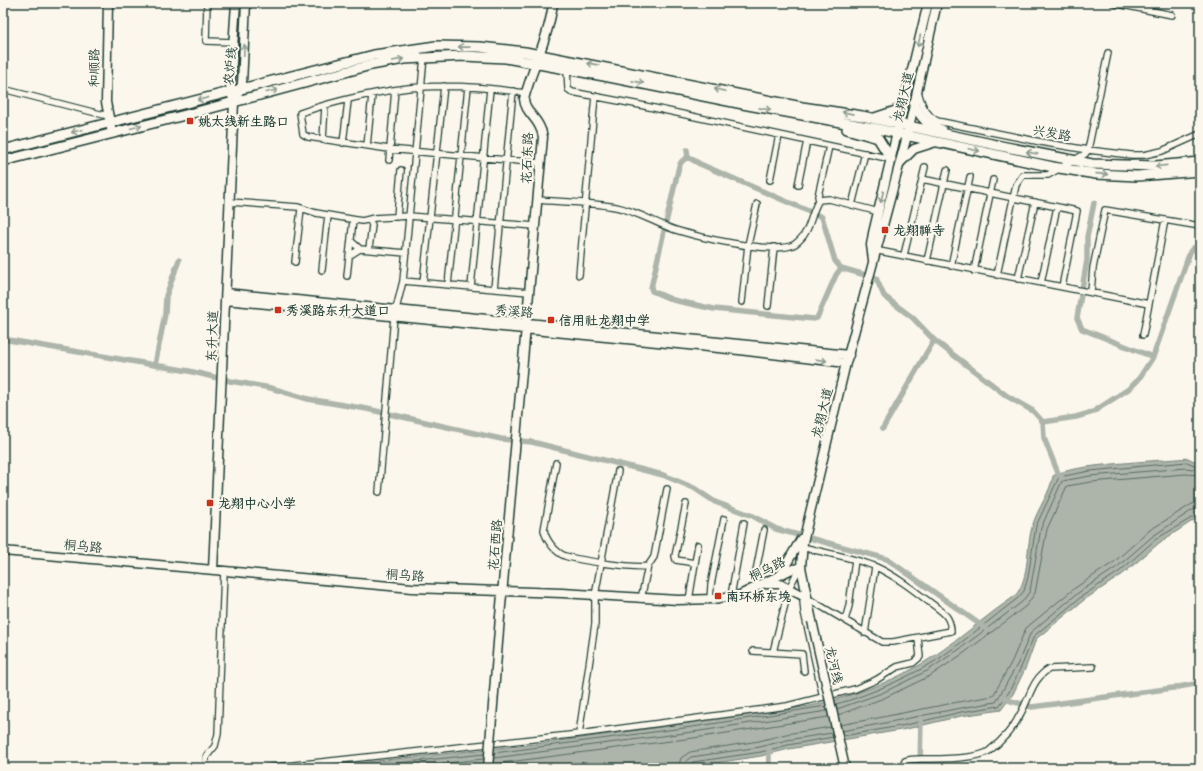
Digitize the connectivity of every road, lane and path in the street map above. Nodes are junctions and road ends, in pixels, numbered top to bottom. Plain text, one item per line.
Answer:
1 (108, 3) edge
2 (207, 3) edge
3 (236, 3) edge
4 (246, 3) edge
5 (553, 3) edge
6 (928, 3) edge
7 (937, 3) edge
8 (1113, 3) edge
9 (1172, 15) dead end
10 (233, 42) junction
11 (1108, 53) dead end
12 (424, 57) junction
13 (537, 59) junction
14 (567, 69) junction
15 (422, 86) junction
16 (444, 86) junction
17 (468, 87) junction
18 (918, 88) junction
19 (3, 89) edge
20 (241, 89) junction
21 (490, 89) junction
22 (395, 90) junction
23 (513, 91) junction
24 (230, 92) junction
25 (525, 93) junction
26 (372, 95) junction
27 (595, 96) junction
28 (348, 101) junction
29 (234, 102) junction
30 (914, 103) junction
31 (904, 104) junction
32 (326, 106) junction
33 (873, 118) junction
34 (108, 119) junction
35 (829, 121) junction
36 (903, 130) junction
37 (112, 133) junction
38 (1200, 134) edge
39 (779, 135) junction
40 (323, 140) junction
41 (807, 141) junction
42 (936, 142) junction
43 (981, 142) junction
44 (344, 143) junction
45 (367, 146) junction
46 (829, 146) junction
47 (390, 149) junction
48 (3, 150) edge
49 (1088, 150) junction
50 (416, 151) junction
51 (437, 153) junction
52 (865, 153) junction
53 (461, 155) junction
54 (484, 158) junction
55 (389, 160) dead end
56 (506, 160) junction
57 (1074, 160) junction
58 (3, 161) edge
59 (896, 161) junction
60 (1200, 162) edge
61 (540, 163) junction
62 (925, 167) dead end
63 (1061, 168) junction
64 (401, 170) dead end
65 (947, 170) dead end
66 (1200, 171) edge
67 (970, 177) dead end
68 (922, 179) junction
69 (770, 180) dead end
70 (993, 180) dead end
71 (944, 184) junction
72 (798, 185) dead end
73 (967, 188) junction
74 (990, 193) junction
75 (1014, 198) junction
76 (537, 200) junction
77 (819, 200) junction
78 (230, 202) junction
79 (1035, 202) junction
80 (585, 204) junction
81 (757, 204) dead end
82 (852, 205) junction
83 (1057, 207) junction
84 (301, 209) junction
85 (879, 212) junction
86 (328, 216) junction
87 (409, 216) junction
88 (396, 218) junction
89 (430, 218) junction
90 (353, 220) junction
91 (454, 220) junction
92 (1165, 220) junction
93 (370, 221) junction
94 (478, 221) junction
95 (500, 223) junction
96 (535, 226) junction
97 (1200, 226) edge
98 (351, 240) junction
99 (748, 245) junction
100 (774, 247) junction
101 (360, 248) junction
102 (369, 249) junction
103 (874, 250) junction
104 (406, 253) junction
105 (904, 255) junction
106 (349, 256) junction
107 (927, 260) junction
108 (295, 262) dead end
109 (951, 266) junction
110 (322, 270) dead end
111 (974, 271) junction
112 (997, 275) junction
113 (347, 276) dead end
114 (579, 276) dead end
115 (1018, 279) junction
116 (403, 281) junction
117 (423, 283) junction
118 (1041, 283) junction
119 (448, 285) junction
120 (471, 287) junction
121 (1062, 287) junction
122 (494, 289) junction
123 (529, 292) junction
124 (1090, 292) junction
125 (225, 296) junction
126 (742, 302) dead end
127 (1149, 304) junction
128 (768, 306) dead end
129 (395, 314) junction
130 (526, 327) junction
131 (1143, 335) dead end
132 (848, 359) junction
133 (556, 463) dead end
134 (618, 471) dead end
135 (668, 489) dead end
136 (379, 492) dead end
137 (686, 504) dead end
138 (724, 519) dead end
139 (744, 523) dead end
140 (764, 530) dead end
141 (806, 531) junction
142 (802, 544) junction
143 (698, 545) dead end
144 (3, 551) edge
145 (856, 560) junction
146 (601, 562) junction
147 (695, 563) junction
148 (648, 566) junction
149 (801, 567) junction
150 (875, 567) junction
151 (213, 570) junction
152 (224, 571) junction
153 (780, 576) junction
154 (760, 586) junction
155 (788, 588) junction
156 (503, 591) junction
157 (595, 596) junction
158 (733, 596) junction
159 (806, 598) junction
160 (641, 599) junction
161 (688, 600) junction
162 (710, 600) junction
163 (845, 620) junction
164 (865, 633) junction
165 (918, 638) junction
166 (753, 651) dead end
167 (773, 652) junction
168 (1093, 667) dead end
169 (804, 671) dead end
170 (823, 697) junction
171 (579, 734) junction
172 (206, 768) edge
173 (266, 768) edge
174 (488, 768) edge
175 (845, 768) edge
176 (902, 768) edge

1 - 34 street, 和顺路
2 - 10 street
3 - 10 street, 农炉线
20 -> 4 street, 农炉线
5 - 13 street
6 -> 31 street, 龙翔大道
7 - 18 street, 龙翔大道
8 - 9 street
10 - 24 street, 农炉线
11 - 49 street
12 - 13 main road
12 - 15 street
29 -> 12 main road
13 - 14 main road
13 -> 20 main road
13 - 25 street
33 -> 13 main road
14 - 27 street
14 -> 35 main road
15 - 16 street
15 - 22 street
15 - 50 street
16 - 17 street
16 - 51 street
17 - 21 street
17 - 53 street
18 - 30 street, 龙翔大道
18 - 49 street, 兴发路
19 - 34 street
20 - 24 main road
20 - 29 street, 农炉线
21 - 23 street
21 - 54 street
22 - 26 street
22 - 47 street
23 - 25 street
23 - 56 street
24 - 29 street, 农炉线
24 -> 34 main road
25 - 61 street, 花石东路
26 - 28 street
26 - 45 street
27 - 39 street
27 - 80 street
28 - 32 street
28 - 44 street
37 -> 29 main road
29 - 78 street, 东升大道
30 - 36 street, 龙翔大道
30 - 43 main road
31 - 33 street
31 - 36 street, 龙翔大道
32 - 40 street
32 - 40 street
33 - 36 main road
34 - 37 street, 和顺路
34 -> 48 main road
35 - 36 main road
35 - 59 main road
36 - 42 main road
36 - 43 main road
36 - 59 street, 龙翔大道
37 - 58 main road
38 - 49 street, 兴发路
39 - 41 street
39 - 69 street
40 - 44 street
41 - 46 street
41 - 72 street
42 - 59 street
42 -> 63 main road
57 -> 43 main road
44 - 45 street
45 - 47 street
46 - 52 street
46 - 77 street
47 - 50 street
47 - 55 street
49 - 57 street
50 - 51 street
50 - 87 street
51 - 53 street
51 - 89 street
52 - 59 street
52 - 82 street
53 - 54 street
53 - 91 street
54 - 56 street
54 - 94 street
56 - 61 street
56 - 95 street
60 -> 57 main road
57 - 63 street
59 -> 85 street, 龙翔大道
59 - 103 street, 龙翔大道
61 - 76 street, 花石东路
62 - 68 street
63 -> 66 main road
63 - 75 street
64 - 88 street
65 - 71 street
67 - 73 street
68 - 71 street
68 - 105 street
70 - 74 street
71 - 73 street
71 - 107 street
73 - 74 street
73 - 109 street
74 - 75 street
74 - 111 street
75 - 79 street
75 - 112 street
76 - 80 street
76 - 96 street, 花石东路
77 - 82 street
77 - 100 street
78 - 84 street
78 - 125 street, 东升大道
79 - 83 street
79 - 115 street
80 - 99 street
80 - 114 street
81 - 99 street
82 - 85 street
83 - 118 street
83 - 121 street
84 - 86 street
84 - 108 street
85 - 103 street, 龙翔大道
86 - 90 street
86 - 110 street
87 - 88 street
87 - 89 street
87 - 104 street
88 - 93 street
89 - 91 street
89 - 117 street
90 - 93 street
90 - 98 street
91 - 94 street
91 - 119 street
92 - 97 street
92 - 124 street
92 - 127 street
93 - 102 street
94 - 95 street
94 - 120 street
95 - 96 street
95 - 122 street
96 - 123 street, 花石东路
98 - 101 street
98 - 106 street
99 - 100 street
99 - 126 street
100 - 128 street
101 - 102 street
101 - 106 street
102 - 104 street
103 - 105 street
103 - 132 street, 龙翔大道
104 - 116 street
105 - 107 street
106 - 113 street
107 - 109 street
109 - 111 street
111 - 112 street
112 - 115 street
115 - 118 street
116 - 117 street
116 - 129 street
117 - 119 street
118 - 121 street
119 - 120 street
120 - 122 street
121 - 124 street
122 - 123 street
123 - 130 street, 花石东路
124 - 127 street
125 - 129 street, 秀溪路
125 - 151 street, 东升大道
127 - 131 street
129 - 130 street, 秀溪路
129 - 136 street
130 - 132 street, 秀溪路
130 - 156 street, 花石西路
132 - 141 street, 龙翔大道
133 - 146 street
134 - 146 street
135 - 148 street
137 - 147 street
138 - 162 street
139 - 158 street
140 - 154 street
141 - 142 street, 龙翔大道
141 - 153 street
142 - 145 street
142 - 149 street, 龙翔大道
143 - 147 street
144 - 151 street, 桐乌路
145 - 150 street
145 - 163 street
146 - 148 street
146 - 157 street
147 - 161 street
148 - 160 street
149 - 153 street, 桐乌路
149 - 155 street
149 - 159 street, 龙河线
150 - 164 street
150 - 165 street
151 - 152 street, 桐乌路
152 - 156 street, 桐乌路
152 - 172 street
153 - 154 street, 桐乌路
154 - 155 street
154 - 158 street, 桐乌路
155 - 159 street
155 - 167 street
156 - 157 street, 桐乌路
156 - 174 street, 花石西路, bridge
157 - 160 street, 桐乌路
157 - 171 street
158 - 162 street, 桐乌路
159 - 163 street
159 - 170 street
159 - 175 street, 龙河线, bridge
160 - 161 street, 桐乌路
161 - 162 street, 桐乌路
163 - 164 street
164 - 165 street
165 - 170 street
166 - 167 street
167 - 169 street
168 - 176 street
170 - 171 street
171 - 173 street

